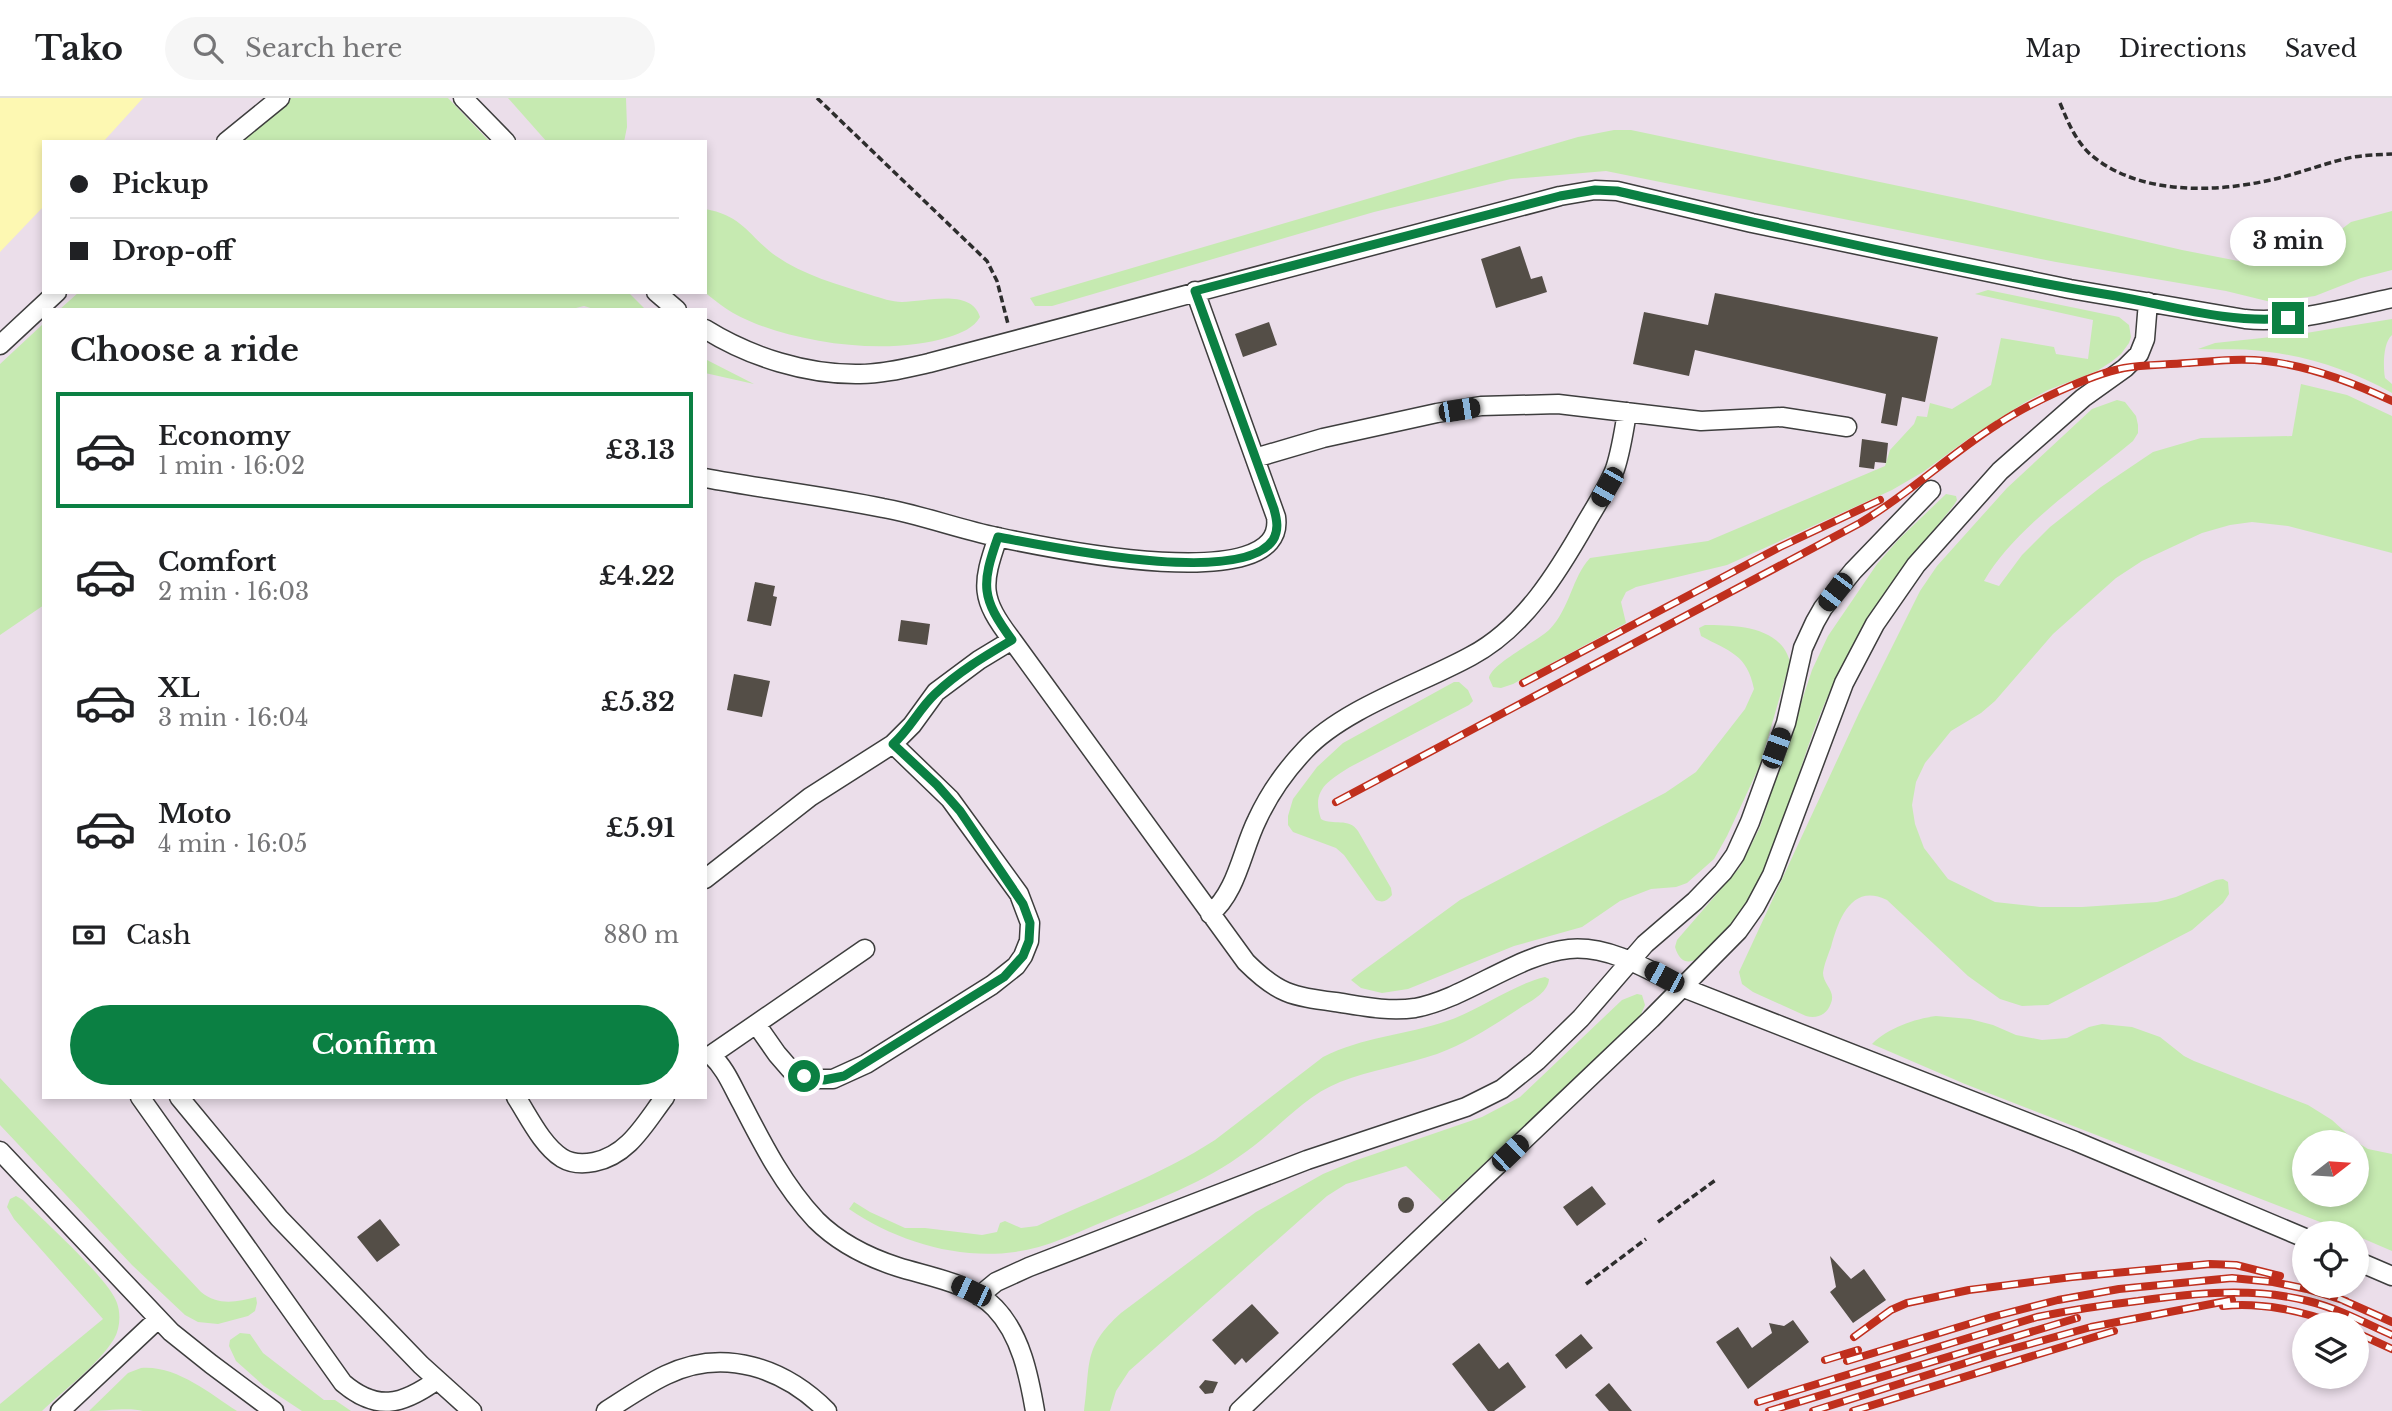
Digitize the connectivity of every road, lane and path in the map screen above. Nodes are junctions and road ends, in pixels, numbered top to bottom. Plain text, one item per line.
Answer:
1 (280, 98) edge
2 (463, 98) edge
3 (817, 98) edge
4 (2060, 103) dead end
5 (228, 140) edge
6 (504, 140) edge
7 (2392, 154) edge
8 (1195, 291) junction
9 (55, 294) edge
10 (658, 294) edge
11 (2392, 298) edge
12 (2148, 302) junction
13 (675, 308) edge
14 (707, 330) edge
15 (1012, 340) junction
16 (0, 345) edge
17 (1627, 412) junction
18 (1847, 427) dead end
19 (1255, 458) junction
20 (707, 478) edge
21 (1931, 490) dead end
22 (998, 537) junction
23 (1012, 640) junction
24 (893, 744) junction
25 (707, 877) edge
26 (1210, 914) junction
27 (865, 949) dead end
28 (1630, 961) junction
29 (1684, 988) junction
30 (756, 1024) junction
31 (708, 1057) edge
32 (141, 1099) edge
33 (181, 1099) edge
34 (517, 1099) edge
35 (663, 1099) edge
36 (0, 1151) edge
37 (1717, 1179) dead end
38 (1658, 1222) dead end
39 (2292, 1233) edge
40 (1646, 1239) dead end
41 (2369, 1266) edge
42 (2392, 1276) edge
43 (1586, 1284) dead end
44 (979, 1296) junction
45 (158, 1319) junction
46 (437, 1380) junction
47 (60, 1411) edge
48 (274, 1411) edge
49 (472, 1411) edge
50 (606, 1411) edge
51 (827, 1411) edge
52 (1035, 1411) edge
53 (1239, 1411) edge

1 - 5 lane
2 - 6 lane
3 - 15 path
4 - 7 path
8 - 12 lane
8 - 15 lane
8 - 19 lane
9 - 16 lane
10 - 13 lane
11 - 12 lane
12 - 29 lane
14 - 15 lane
17 - 18 lane
17 - 19 lane
17 - 26 lane
19 - 22 lane
20 - 22 lane
21 - 28 lane
22 - 23 lane
23 - 24 lane
23 - 26 lane
24 - 25 lane
24 - 30 lane
26 - 28 lane
27 - 30 lane
28 - 29 lane
28 - 44 lane
29 - 39 lane
29 - 53 lane
30 - 31 lane
31 - 44 lane
32 - 46 lane
33 - 46 lane
34 - 35 lane
36 - 45 lane
37 - 38 path
40 - 43 path
41 - 42 lane
44 - 52 lane
45 - 47 lane
45 - 48 lane
46 - 49 lane
50 - 51 lane

